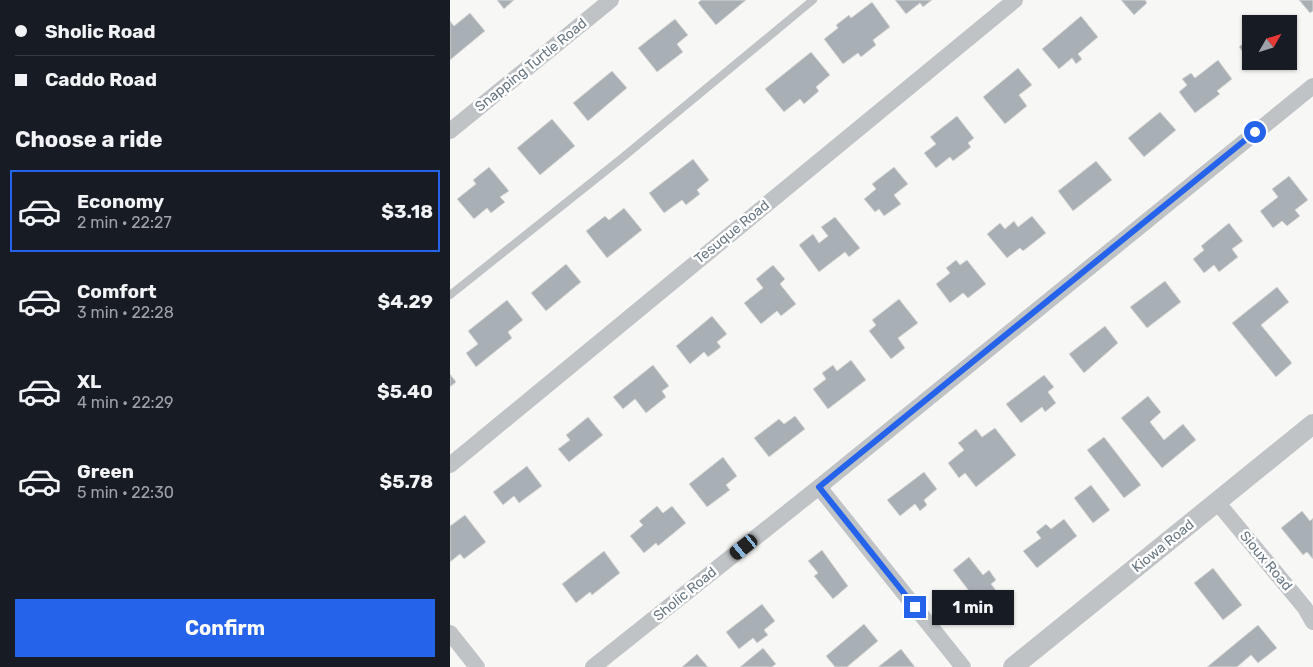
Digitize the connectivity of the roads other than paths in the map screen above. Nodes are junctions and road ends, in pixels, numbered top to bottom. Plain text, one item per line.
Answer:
1 (612, 0) edge
2 (813, 0) edge
3 (1015, 0) edge
4 (1313, 86) edge
5 (450, 131) edge
6 (450, 295) edge
7 (1313, 424) edge
8 (450, 464) edge
9 (819, 487) junction
10 (1217, 502) junction
11 (1310, 611) edge
12 (450, 633) edge
13 (477, 667) edge
14 (593, 667) edge
15 (963, 667) edge
16 (1014, 667) edge

1 - 5 street, Snapping Turtle Road
2 - 6 lane
3 - 8 street, Tesuque Road
4 - 9 street, Sholic Road
7 - 10 street, Kiowa Road
9 - 14 street, Sholic Road
9 - 15 street
10 - 11 street, Sioux Road
10 - 16 street, Kiowa Road
12 - 13 street

